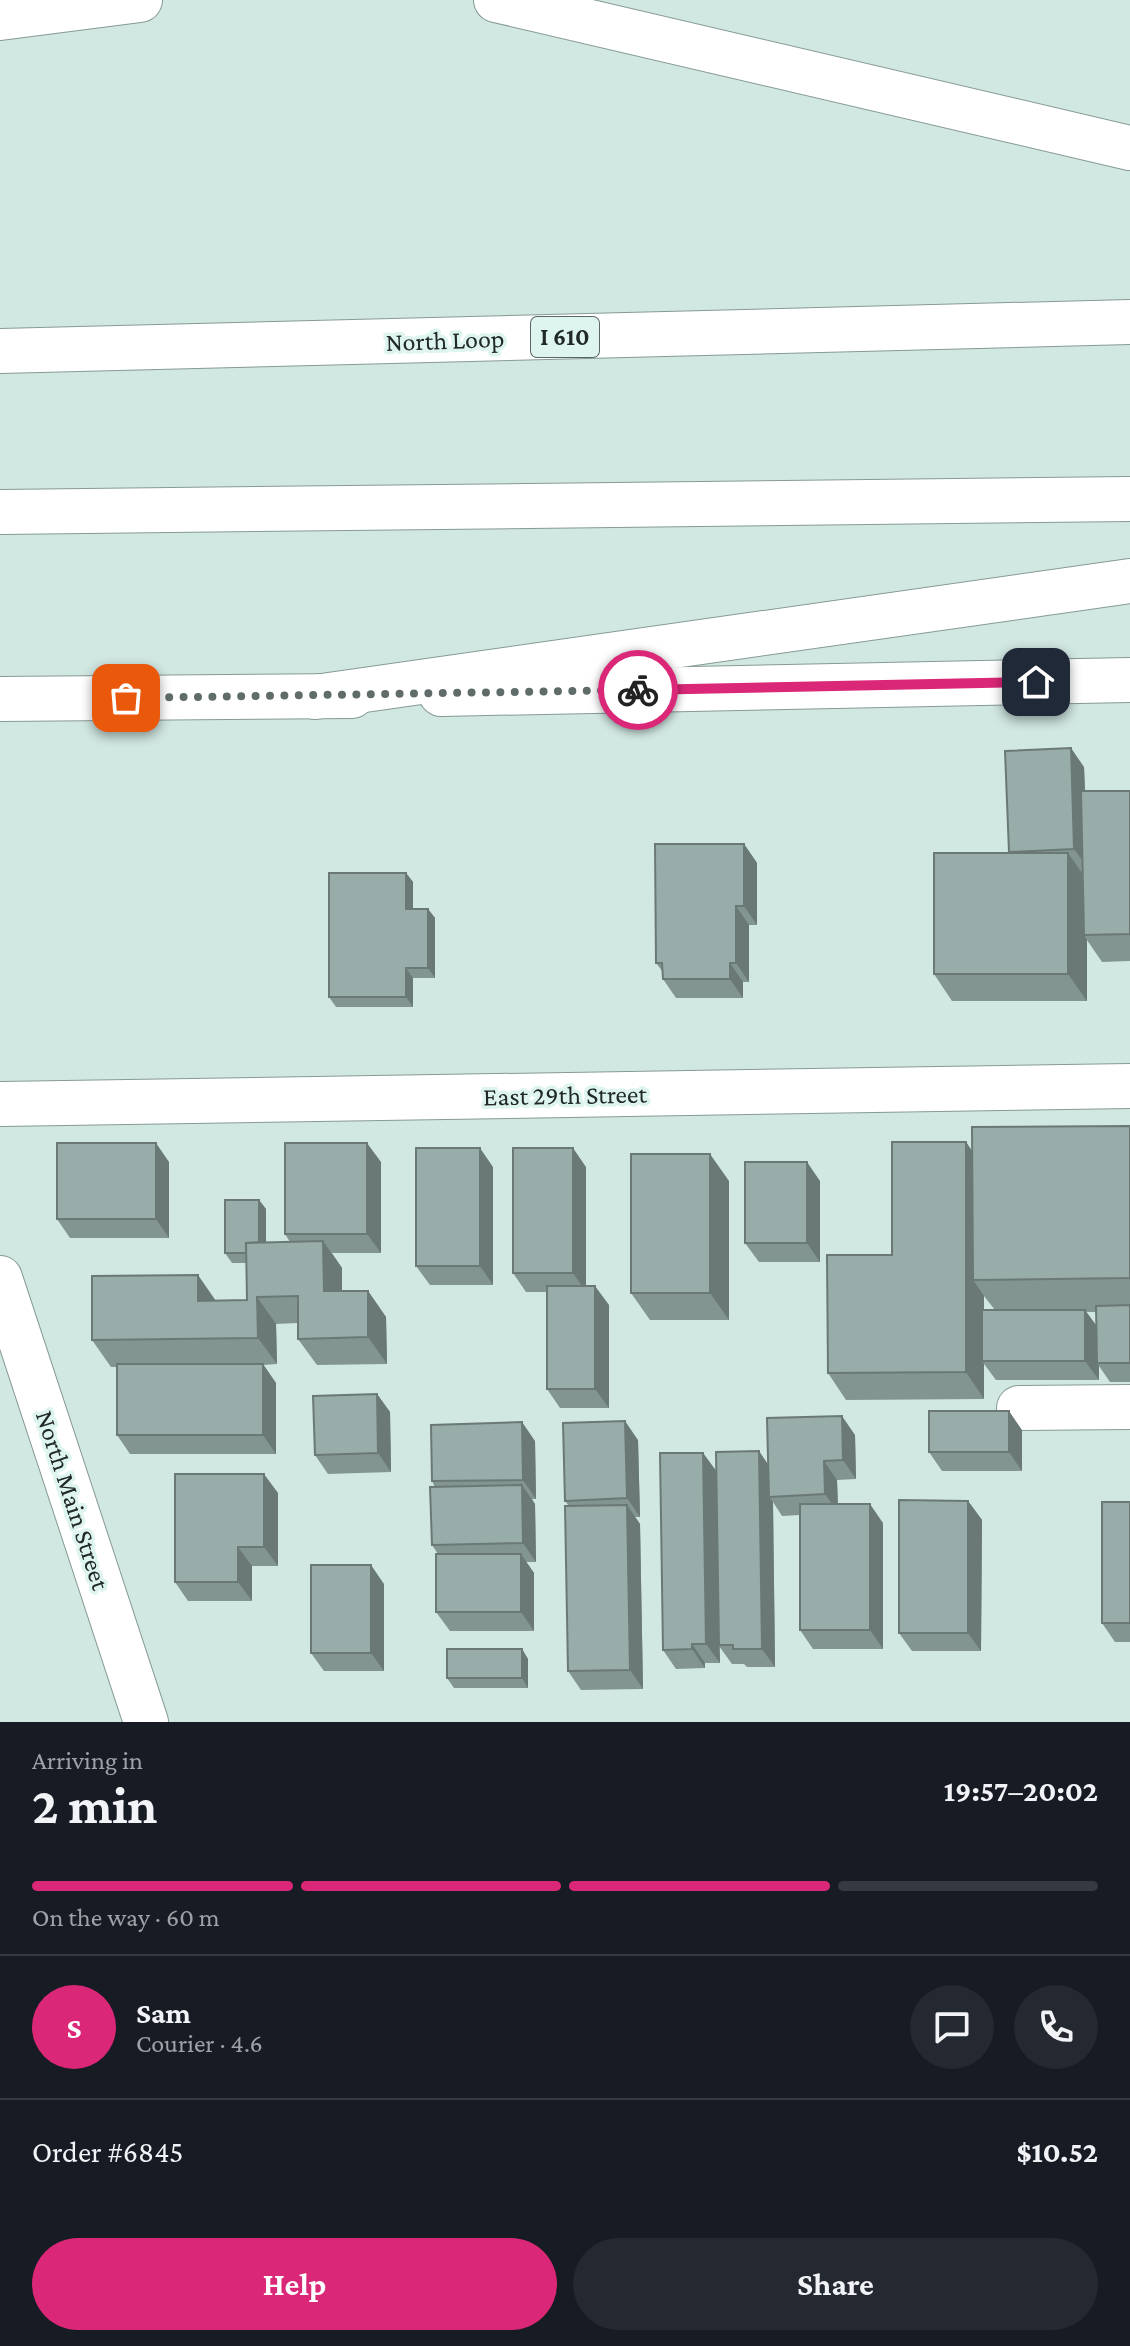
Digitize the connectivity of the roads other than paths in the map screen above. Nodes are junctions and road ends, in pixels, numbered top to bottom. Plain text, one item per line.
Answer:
1 (140, 0) edge
2 (496, 0) edge
3 (0, 18) edge
4 (1130, 148) edge
5 (1130, 322) edge
6 (0, 351) edge
7 (1130, 499) edge
8 (0, 512) edge
9 (1130, 581) edge
10 (1130, 680) edge
11 (315, 697) junction
12 (0, 699) edge
13 (1130, 1086) edge
14 (0, 1104) edge
15 (4, 1301) edge
16 (1130, 1407) edge
17 (1019, 1408) dead end
18 (146, 1722) edge

1 - 3 main road
2 - 4 main road
5 - 6 main road, North Loop / I 610
7 - 8 main road
9 - 11 main road
10 - 11 main road
11 - 12 main road
13 - 14 main road, East 29th Street
15 - 18 main road, North Main Street
16 - 17 main road

